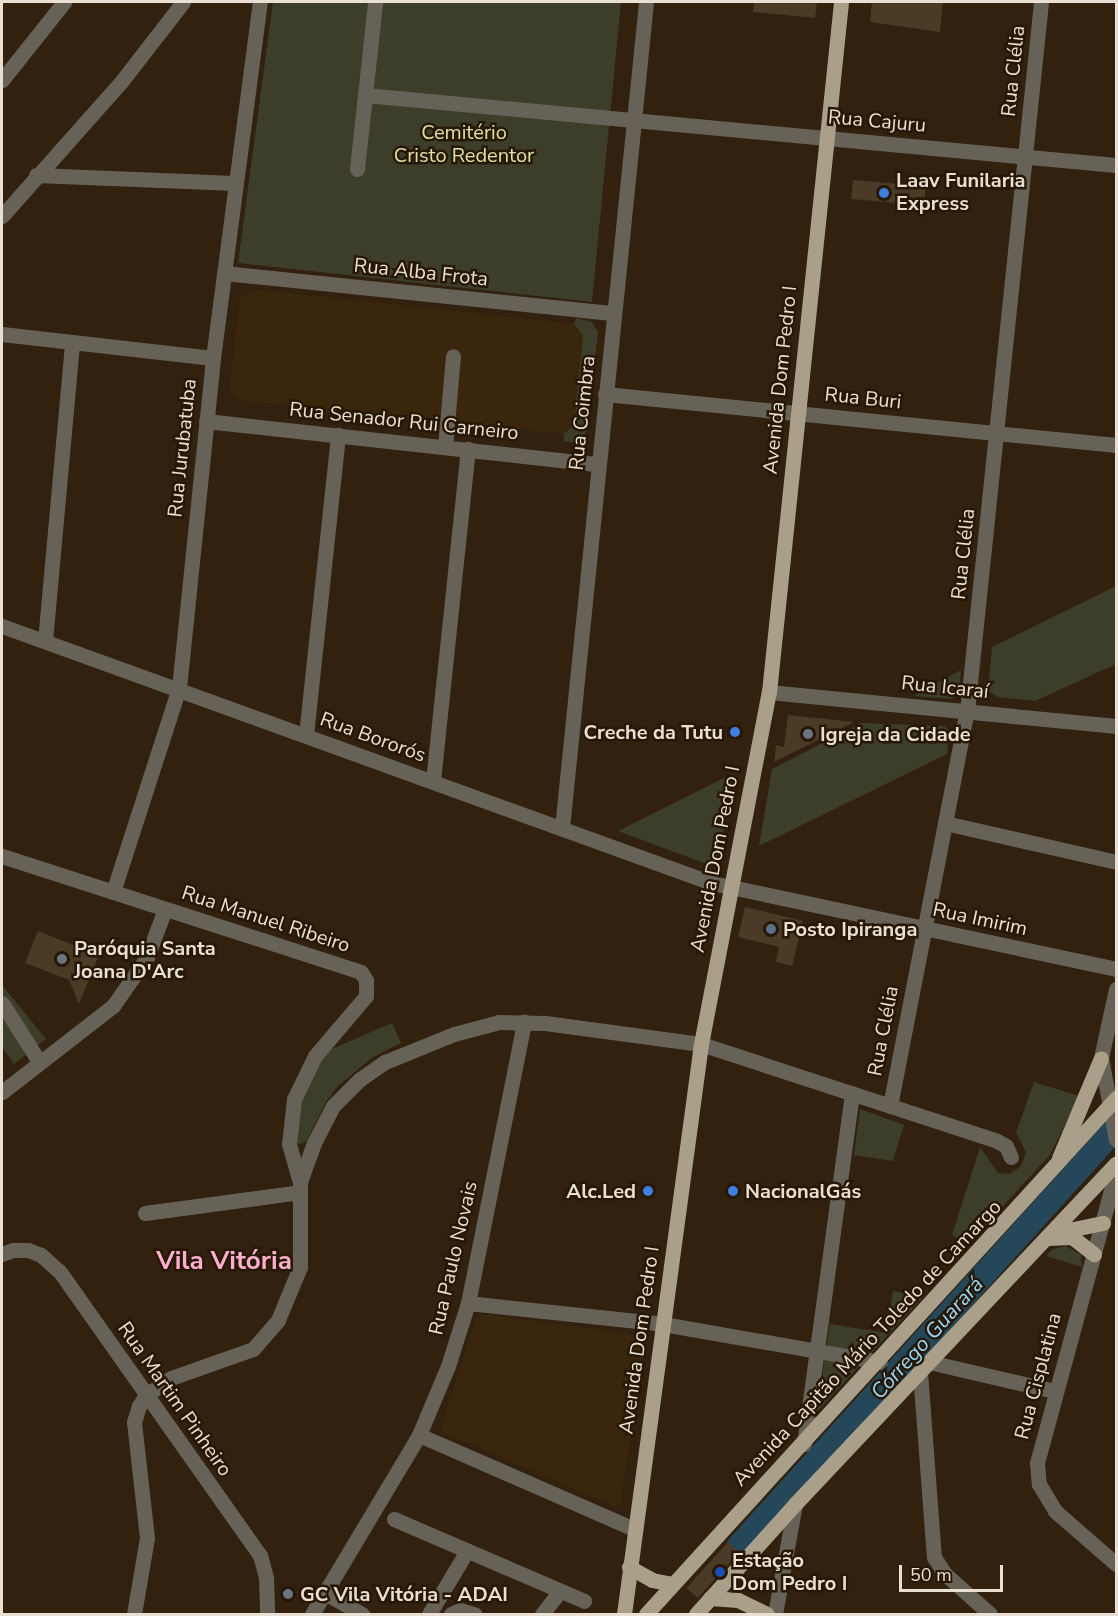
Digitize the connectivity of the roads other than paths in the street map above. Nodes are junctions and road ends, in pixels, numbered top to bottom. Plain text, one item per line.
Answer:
1 (64, 2) edge
2 (183, 2) edge
3 (260, 2) edge
4 (375, 2) edge
5 (646, 2) edge
6 (841, 2) edge
7 (1041, 2) edge
8 (2, 80) edge
9 (365, 95) junction
10 (634, 118) junction
11 (828, 137) junction
12 (1025, 156) junction
13 (1116, 165) edge
14 (357, 169) dead end
15 (36, 175) junction
16 (235, 183) junction
17 (2, 216) edge
18 (224, 273) junction
19 (614, 313) junction
20 (2, 334) edge
21 (72, 342) junction
22 (453, 356) dead end
23 (213, 358) junction
24 (605, 394) junction
25 (796, 412) junction
26 (206, 421) junction
27 (997, 433) junction
28 (338, 435) junction
29 (1116, 445) edge
30 (446, 447) junction
31 (468, 449) junction
32 (598, 464) junction
33 (2, 626) edge
34 (45, 641) junction
35 (179, 688) junction
36 (770, 692) junction
37 (968, 711) junction
38 (1116, 726) edge
39 (306, 735) junction
40 (434, 782) junction
41 (945, 823) junction
42 (562, 828) junction
43 (2, 856) edge
44 (1116, 862) edge
45 (730, 886) junction
46 (113, 892) junction
47 (165, 909) junction
48 (925, 928) junction
49 (1116, 969) edge
50 (1116, 989) edge
51 (2, 1003) edge
52 (524, 1022) junction
53 (701, 1044) junction
54 (1101, 1058) junction
55 (38, 1060) junction
56 (2, 1092) edge
57 (852, 1093) junction
58 (1113, 1102) edge
59 (890, 1106) junction
60 (1115, 1133) edge
61 (1011, 1157) dead end
62 (1116, 1163) edge
63 (1053, 1172) junction
64 (1116, 1172) edge
65 (300, 1187) junction
66 (145, 1213) dead end
67 (1103, 1222) junction
68 (1049, 1236) junction
69 (2, 1254) edge
70 (1094, 1254) junction
71 (468, 1304) junction
72 (663, 1324) junction
73 (817, 1353) junction
74 (880, 1362) junction
75 (924, 1367) junction
76 (1055, 1391) junction
77 (146, 1395) junction
78 (419, 1436) junction
79 (804, 1444) junction
80 (795, 1504) junction
81 (394, 1519) dead end
82 (634, 1529) junction
83 (467, 1551) junction
84 (1116, 1564) edge
85 (629, 1567) junction
86 (672, 1584) junction
87 (560, 1591) junction
88 (325, 1593) junction
89 (710, 1598) junction
90 (584, 1601) dead end
91 (318, 1612) edge
92 (134, 1614) edge
93 (267, 1614) edge
94 (362, 1614) edge
95 (429, 1614) edge
96 (451, 1614) edge
97 (474, 1614) edge
98 (542, 1614) edge
99 (624, 1614) edge
100 (646, 1614) edge
101 (696, 1614) edge
102 (767, 1614) edge
103 (775, 1614) edge
104 (990, 1614) edge

1 - 8 street
2 - 15 street
3 - 16 street, Rua Jurubatuba
4 - 9 street
5 - 10 street, Rua Coimbra
6 - 11 main road, Avenida Dom Pedro I
7 - 12 street, Rua Clélia
9 - 10 street, Rua Cajuru
9 - 14 street
10 - 11 street, Rua Cajuru
10 - 19 street, Rua Coimbra
11 - 12 street, Rua Cajuru
11 - 25 main road, Avenida Dom Pedro I
12 - 13 street, Rua Cajuru
12 - 27 street, Rua Clélia
15 - 16 street
15 - 17 street
16 - 18 street, Rua Jurubatuba
18 - 19 street, Rua Alba Frota
18 - 23 street, Rua Jurubatuba
19 - 24 street, Rua Coimbra
20 - 21 street
21 - 23 street
21 - 34 street
22 - 30 street
23 - 26 street, Rua Jurubatuba
24 - 25 street, Rua Buri
24 - 32 street, Rua Coimbra
25 - 27 street, Rua Buri
25 - 36 main road, Avenida Dom Pedro I
26 - 28 street, Rua Senador Rui Carneiro
26 - 35 street, Rua Jurubatuba
27 - 29 street, Rua Buri
27 - 37 street, Rua Clélia
28 - 30 street, Rua Senador Rui Carneiro
28 - 39 street
30 - 31 street, Rua Senador Rui Carneiro
31 - 32 street, Rua Senador Rui Carneiro
31 - 40 street
32 - 42 street, Rua Coimbra
33 - 34 street, Rua Bororós
34 - 35 street, Rua Bororós
35 - 39 street, Rua Bororós
35 - 46 street, Rua Jurubatuba
36 - 37 street, Rua Icaraí
36 - 45 main road, Avenida Dom Pedro I
37 - 38 street, Rua Icaraí
37 - 41 street, Rua Clélia
39 - 40 street, Rua Bororós
40 - 42 street, Rua Bororós
41 - 44 street
41 - 48 street, Rua Clélia
42 - 45 street, Rua Bororós
43 - 46 street, Rua Manuel Ribeiro
45 - 48 street, Rua Imirim
45 - 53 main road, Avenida Dom Pedro I
46 - 47 street, Rua Manuel Ribeiro
47 - 55 street
47 - 65 street, Rua Manuel Ribeiro
48 - 49 street, Rua Imirim
48 - 59 street, Rua Clélia
50 - 54 street
51 - 55 street
52 - 53 street
52 - 65 street
52 - 71 street, Rua Paulo Novais
53 - 57 street
53 - 72 main road, Avenida Dom Pedro I
54 - 58 street
54 - 63 main road
55 - 56 street
57 - 59 street
57 - 73 street
58 - 60 street
58 - 63 main road, Avenida Capitão Mário Toledo de Camargo
59 - 61 street
62 - 68 main road
63 - 74 main road, Avenida Capitão Mário Toledo de Camargo
64 - 67 street, Rua Cisplatina
65 - 66 street
65 - 77 street
67 - 68 main road
67 - 70 street, Rua Cisplatina
68 - 70 main road
68 - 75 main road
69 - 77 street, Rua Martim Pinheiro
70 - 76 street, Rua Cisplatina
71 - 72 street
71 - 78 street, Rua Paulo Novais
72 - 73 street
72 - 82 main road, Avenida Dom Pedro I
73 - 74 street
73 - 79 street
74 - 79 main road, Avenida Capitão Mário Toledo de Camargo
75 - 76 street
75 - 80 main road
75 - 104 street
76 - 84 street, Rua Cisplatina
77 - 92 street
77 - 93 street, Rua Martim Pinheiro
78 - 82 street
78 - 88 street, Rua Paulo Novais
79 - 86 main road, Avenida Capitão Mário Toledo de Camargo
80 - 89 main road
80 - 103 street
81 - 83 street
82 - 85 main road, Avenida Dom Pedro I
83 - 87 street
83 - 95 street
85 - 86 main road
85 - 99 main road, Avenida Dom Pedro I
86 - 100 main road, Avenida Capitão Mário Toledo de Camargo
87 - 90 street
87 - 98 street
88 - 91 street, Rua Paulo Novais
88 - 94 street
89 - 101 main road
89 - 102 main road
96 - 97 street

